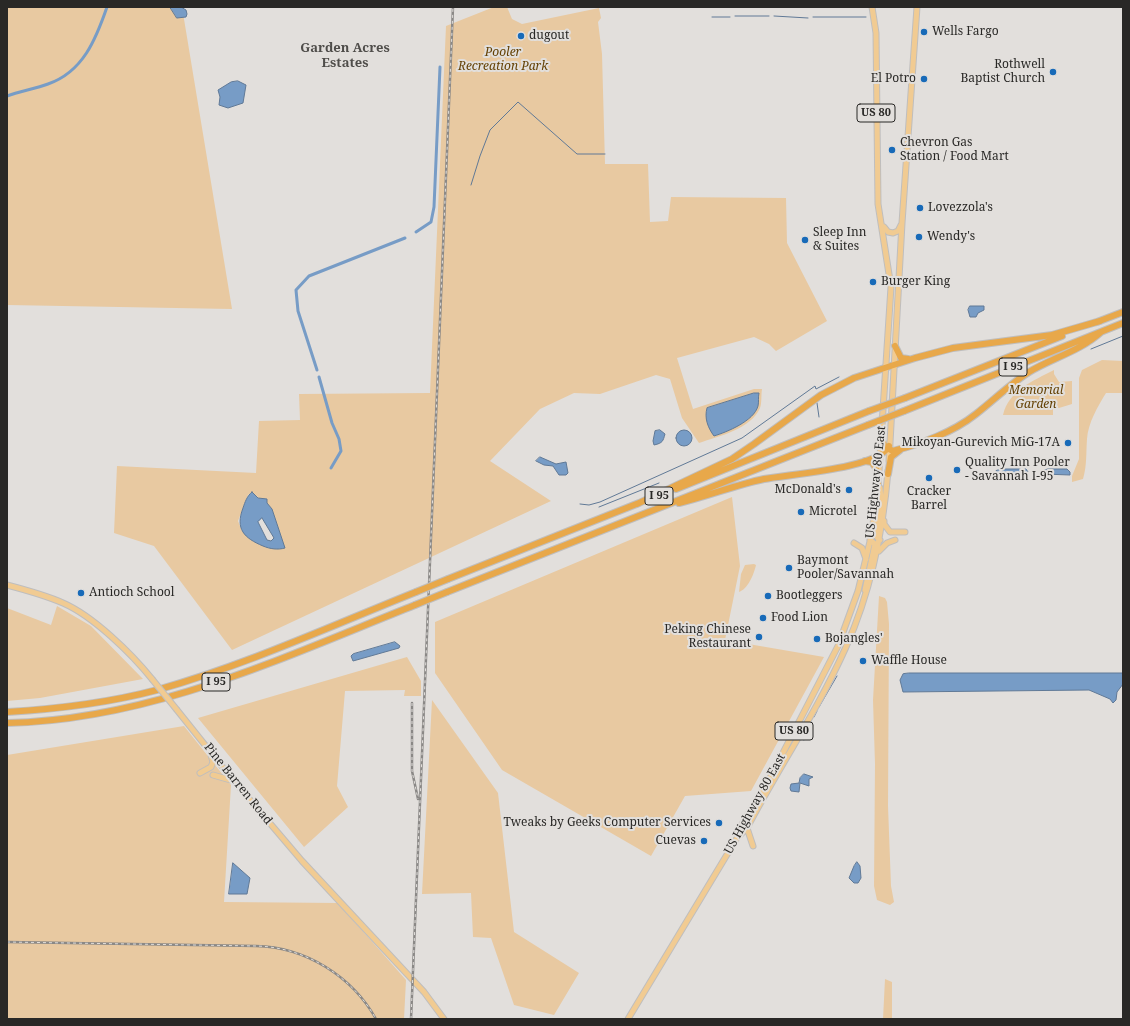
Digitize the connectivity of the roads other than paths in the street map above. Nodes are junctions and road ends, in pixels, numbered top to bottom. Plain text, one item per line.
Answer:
1 (872, 7) edge
2 (917, 7) edge
3 (881, 218) junction
4 (902, 223) junction
5 (1123, 312) edge
6 (1100, 321) junction
7 (1123, 323) edge
8 (1101, 332) junction
9 (895, 346) junction
10 (915, 358) junction
11 (894, 365) junction
12 (885, 369) junction
13 (881, 438) junction
14 (889, 448) junction
15 (904, 448) junction
16 (880, 456) junction
17 (863, 461) junction
18 (879, 471) junction
19 (888, 474) junction
20 (878, 485) junction
21 (637, 504) junction
22 (656, 509) junction
23 (884, 516) junction
24 (906, 532) dead end
25 (870, 540) junction
26 (880, 540) junction
27 (895, 540) dead end
28 (854, 543) dead end
29 (877, 554) junction
30 (866, 560) junction
31 (7, 585) edge
32 (862, 607) junction
33 (7, 712) edge
34 (7, 723) edge
35 (201, 740) junction
36 (225, 770) joint
37 (200, 773) dead end
38 (213, 774) dead end
39 (234, 780) junction
40 (747, 828) junction
41 (737, 838) junction
42 (753, 846) dead end
43 (632, 1013) junction
44 (444, 1019) edge
45 (628, 1019) edge
46 (632, 1019) edge

1 - 3 main road, US Highway 80 East / US 80
2 - 4 main road, US Highway 80 East / US 80
3 - 4 main road
3 - 12 main road, US Highway 80 East / US 80
4 - 9 main road, US Highway 80 East / US 80
5 - 6 highway, I 95
6 - 10 highway
6 - 21 highway, I 95, bridge
7 - 8 highway, I 95
8 - 15 highway
8 - 22 highway, I 95, bridge
9 - 10 highway
9 - 11 main road, US Highway 80 East / US 80
10 - 11 highway
11 - 12 highway
11 - 14 main road, US Highway 80 East / US 80
12 - 13 main road, US Highway 80 East / US 80
12 - 21 highway
13 - 14 highway
13 - 16 main road, US Highway 80 East / US 80
14 - 15 highway
14 - 16 highway
14 - 19 main road, US Highway 80 East / US 80
15 - 19 highway
16 - 17 highway
16 - 18 main road, US Highway 80 East / US 80
17 - 20 highway
17 - 22 highway
18 - 20 main road, US Highway 80 East / US 80
18 - 26 main road
19 - 23 main road, US Highway 80 East / US 80
20 - 25 main road, US Highway 80 East / US 80
21 - 33 highway, I 95, bridge
22 - 34 highway, I 95, bridge
23 - 24 main road
23 - 26 main road, US Highway 80 East / US 80
25 - 30 main road, US Highway 80 East / US 80
25 - 32 main road
26 - 29 main road, US Highway 80 East / US 80
27 - 29 main road
28 - 30 main road
29 - 32 main road, US Highway 80 East / US 80
30 - 41 main road, US Highway 80 East / US 80
31 - 35 main road, Pine Barren Road, bridge
32 - 40 main road, US Highway 80 East / US 80
35 - 36 main road, Pine Barren Road
35 - 37 main road
36 - 39 street, Pine Barren Road
38 - 39 main road
39 - 44 main road, Pine Barren Road
40 - 41 main road, US 80
40 - 42 main road
41 - 43 main road, US Highway 80 East / US 80
43 - 45 main road, US Highway 80 East / US 80
43 - 46 main road

